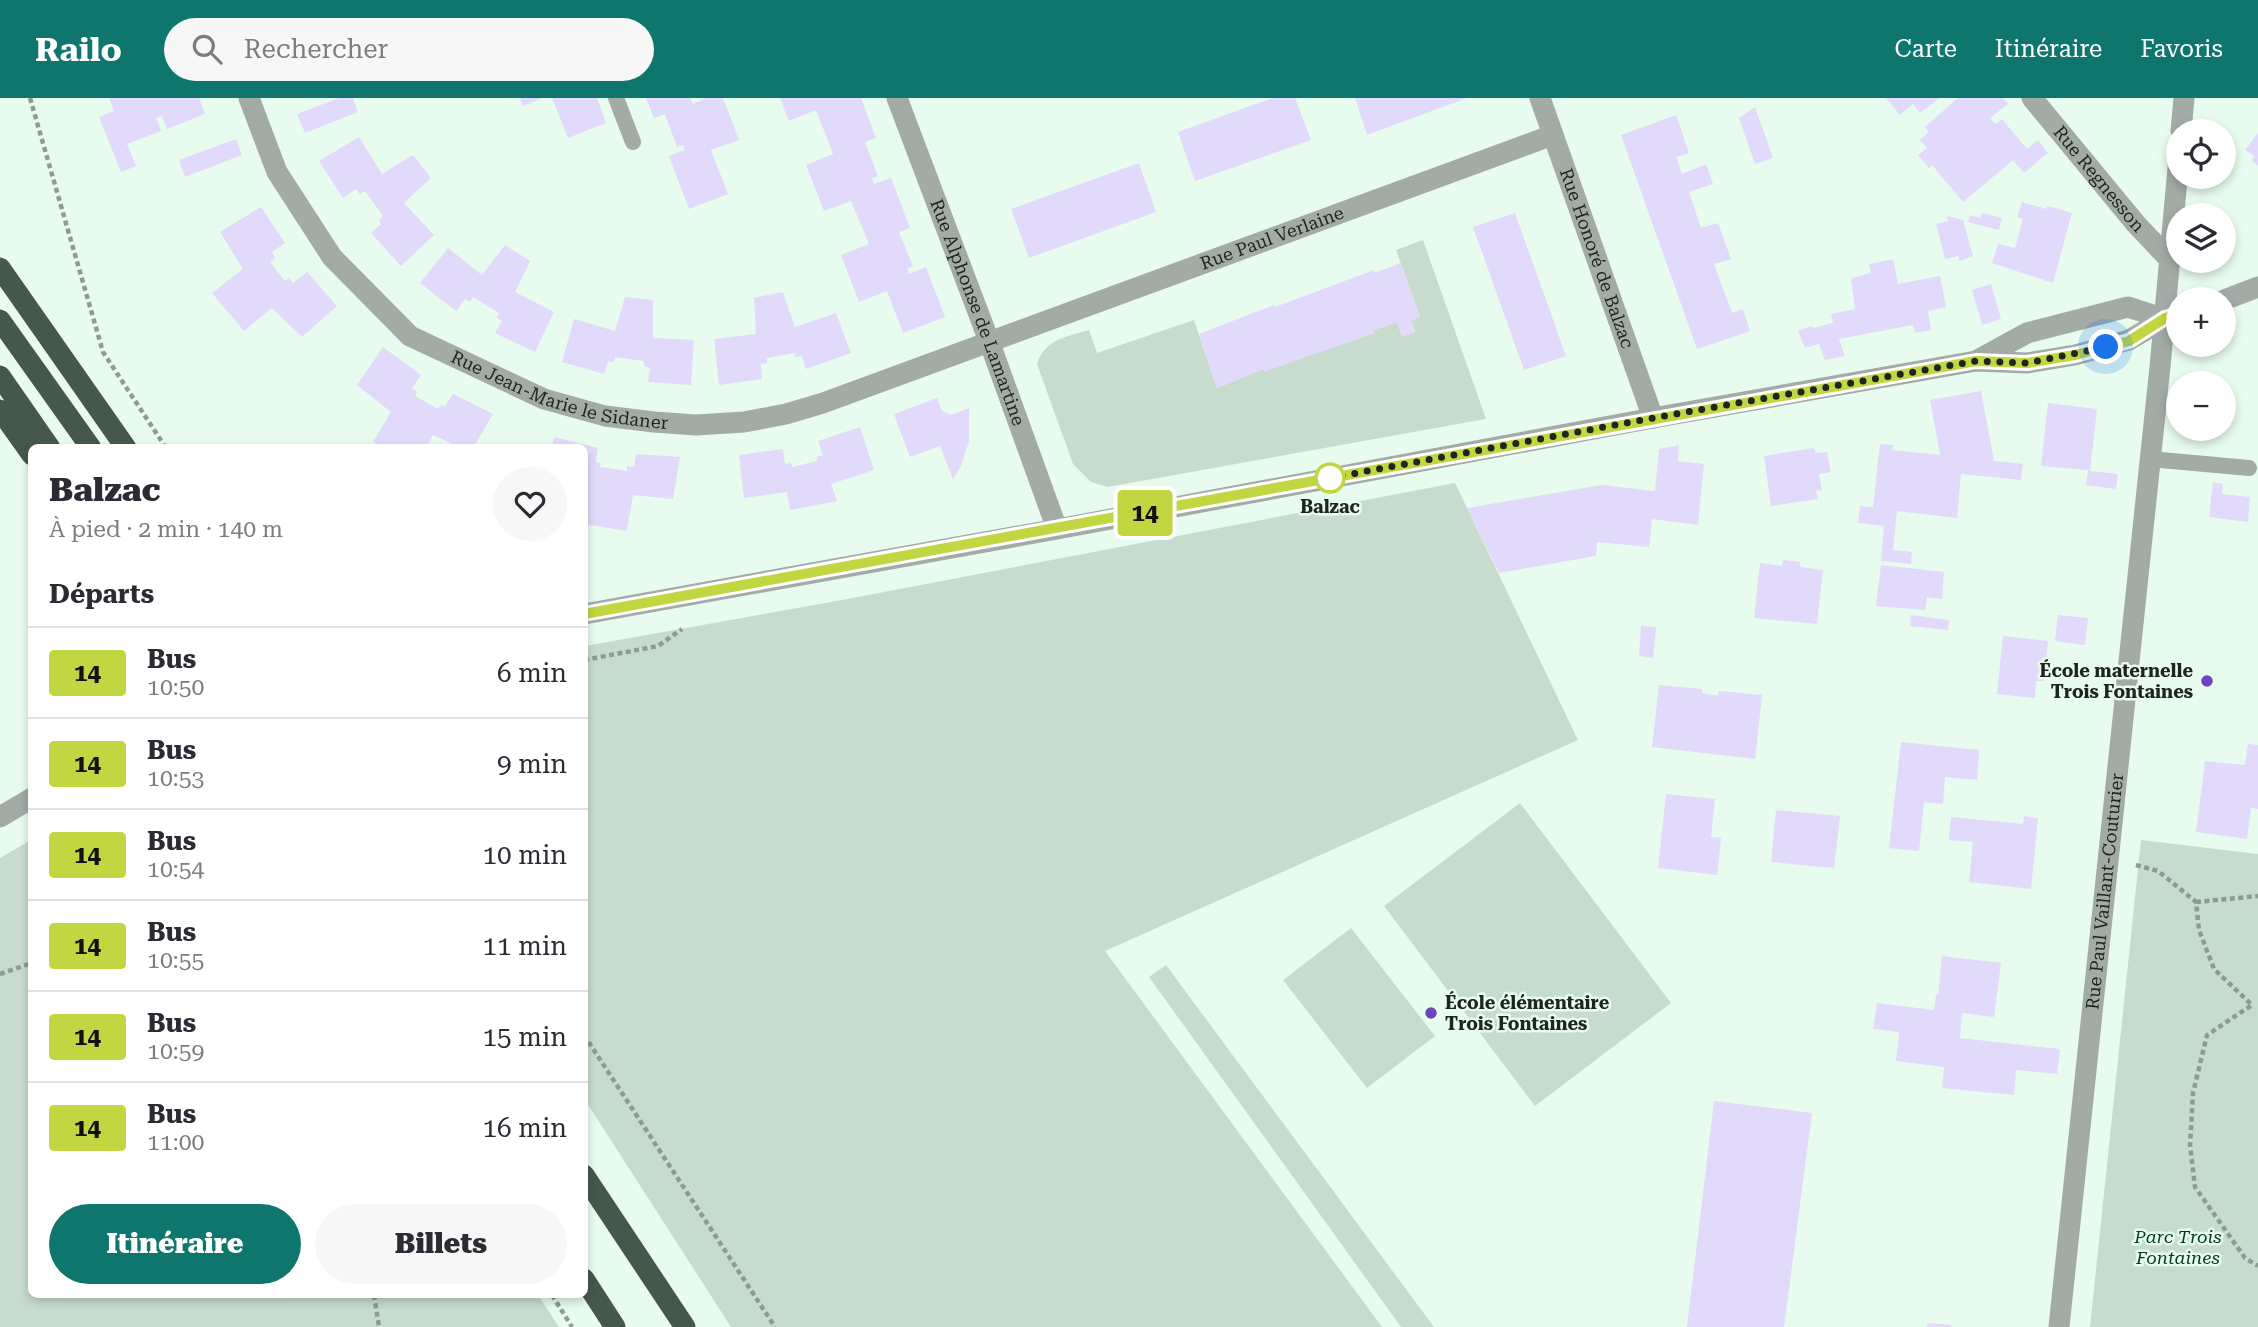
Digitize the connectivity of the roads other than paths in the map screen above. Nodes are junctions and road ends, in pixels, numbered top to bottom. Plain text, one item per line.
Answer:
1 (249, 98) edge
2 (616, 98) edge
3 (897, 98) edge
4 (1540, 98) edge
5 (2032, 98) edge
6 (2185, 98) edge
7 (2182, 119) edge
8 (1553, 135) junction
9 (633, 142) dead end
10 (2166, 256) edge
11 (0, 268) edge
12 (2258, 287) edge
13 (2236, 295) edge
14 (2166, 315) edge
15 (2166, 319) edge
16 (0, 320) edge
17 (989, 341) junction
18 (2166, 355) edge
19 (1976, 361) junction
20 (0, 376) edge
21 (0, 410) edge
22 (1653, 418) junction
23 (47, 444) edge
24 (88, 444) edge
25 (123, 444) edge
26 (28, 449) edge
27 (2150, 458) junction
28 (2249, 468) dead end
29 (1057, 529) junction
30 (588, 613) edge
31 (28, 800) edge
32 (0, 817) edge
33 (588, 1181) edge
34 (588, 1285) edge
35 (615, 1327) edge
36 (685, 1327) edge
37 (2059, 1327) edge

1 - 17 street, Rue Jean-Marie le Sidaner
2 - 9 lane
3 - 17 street, Rue Alphonse de Lamartine
4 - 8 street, Rue Honoré de Balzac
5 - 10 street, Rue Regnesson
6 - 7 street
8 - 17 street, Rue Paul Verlaine
8 - 22 street, Rue Honoré de Balzac
11 - 25 highway
12 - 13 street
14 - 19 street
15 - 19 street
16 - 24 highway
17 - 29 street, Rue Alphonse de Lamartine
18 - 27 street, Rue Paul Vaillant-Couturier
19 - 22 street
20 - 23 highway
21 - 26 highway
22 - 29 street
27 - 28 lane
27 - 37 street, Rue Paul Vaillant-Couturier
29 - 30 street
31 - 32 street
33 - 36 highway
34 - 35 highway

